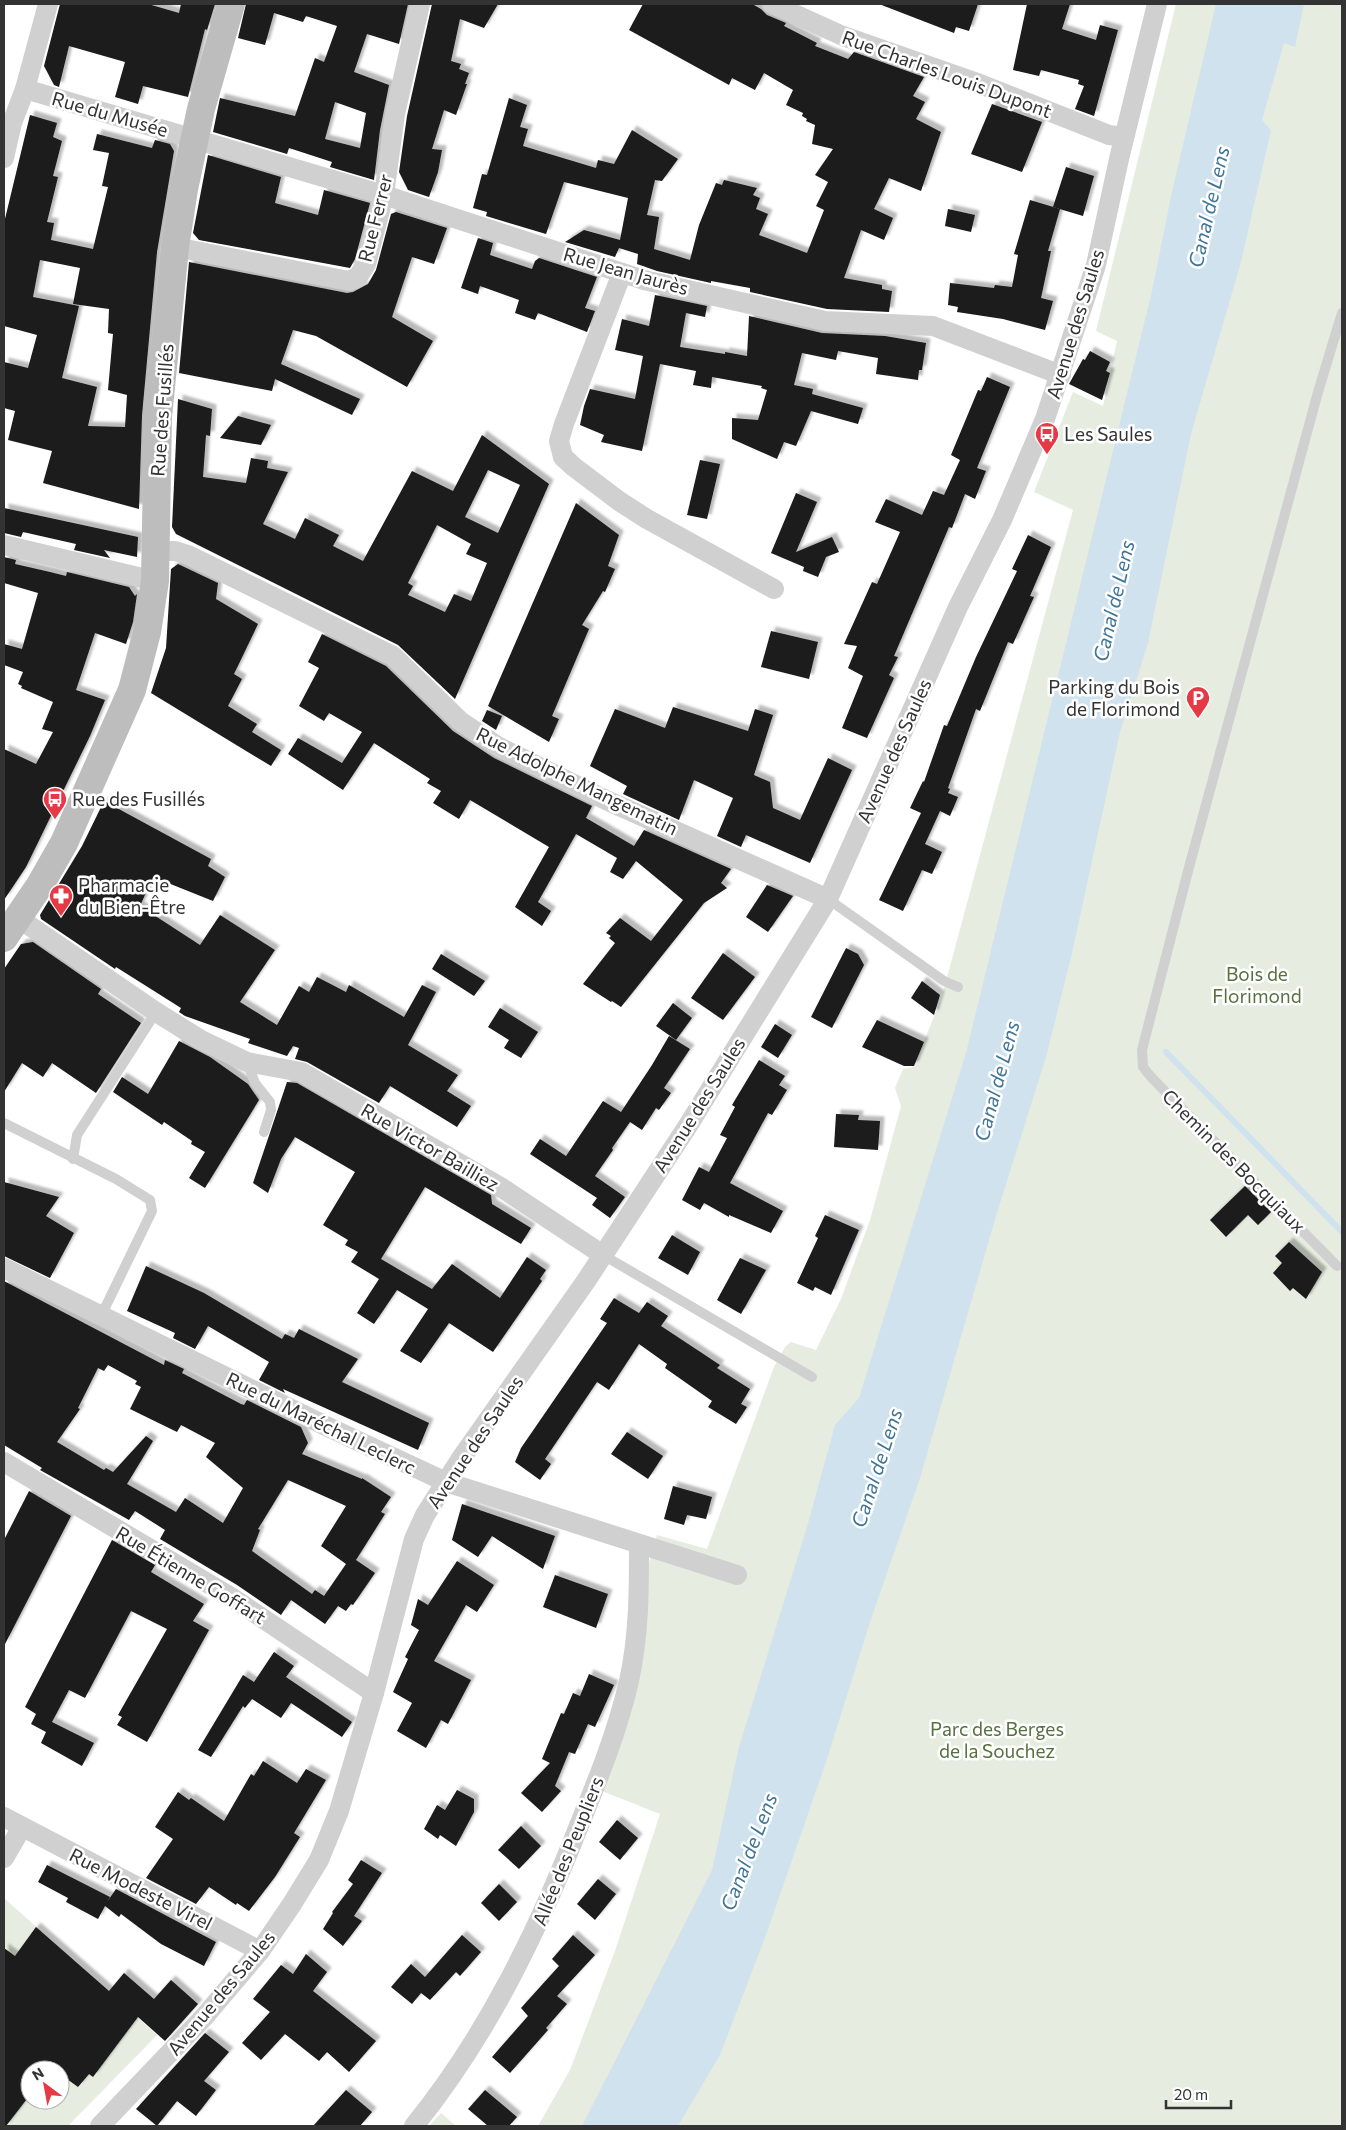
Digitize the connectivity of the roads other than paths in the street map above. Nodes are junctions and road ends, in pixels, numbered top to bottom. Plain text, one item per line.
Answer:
1 (48, 4) edge
2 (231, 4) edge
3 (420, 4) edge
4 (772, 4) edge
5 (1157, 4) edge
6 (25, 89) junction
7 (8, 122) edge
8 (1124, 137) junction
9 (195, 138) junction
10 (4, 158) edge
11 (384, 195) junction
12 (175, 247) junction
13 (622, 273) junction
14 (1342, 313) edge
15 (1061, 375) junction
16 (4, 545) edge
17 (156, 551) junction
18 (155, 580) junction
19 (774, 589) dead end
20 (828, 899) junction
21 (10, 929) edge
22 (958, 987) dead end
23 (156, 1012) junction
24 (247, 1062) junction
25 (4, 1123) edge
26 (264, 1132) dead end
27 (72, 1159) junction
28 (603, 1255) junction
29 (1337, 1266) dead end
30 (4, 1268) edge
31 (102, 1316) junction
32 (812, 1377) dead end
33 (4, 1462) edge
34 (446, 1482) junction
35 (639, 1545) junction
36 (737, 1575) dead end
37 (374, 1693) junction
38 (4, 1818) edge
39 (22, 1827) junction
40 (4, 1858) edge
41 (260, 1951) junction
42 (100, 2126) edge
43 (414, 2126) edge

1 - 6 street
2 - 9 main road, Rue des Fusillés
3 - 11 street, Rue Ferrer
4 - 8 street, Rue Charles Louis Dupont
5 - 8 street, Avenue des Saules
6 - 7 street
6 - 9 street, Rue du Musée
7 - 10 street
8 - 15 street, Avenue des Saules
9 - 11 street, Rue Jean Jaurès
9 - 12 main road, Rue des Fusillés
11 - 12 street, Rue Ferrer
11 - 13 street, Rue Jean Jaurès
12 - 17 main road, Rue des Fusillés
13 - 15 street, Rue Jean Jaurès
13 - 19 street
14 - 29 lane, Chemin des Bocquiaux
15 - 20 street, Avenue des Saules
16 - 18 street
17 - 18 main road, Rue des Fusillés
17 - 20 street, Rue Adolphe Mangematin
18 - 21 main road, Rue des Fusillés
20 - 22 lane
20 - 28 street, Avenue des Saules
21 - 23 street, Rue Victor Bailliez
23 - 24 street, Rue Victor Bailliez
23 - 27 lane
24 - 26 lane
24 - 28 street, Rue Victor Bailliez
25 - 27 lane
27 - 31 lane
28 - 32 lane
28 - 34 street, Avenue des Saules
30 - 31 street, Rue du Maréchal Leclerc
31 - 34 street, Rue du Maréchal Leclerc
33 - 37 street, Rue Étienne Goffart
34 - 35 street, Rue du Maréchal Leclerc
34 - 37 street, Avenue des Saules
35 - 36 street, Rue du Maréchal Leclerc
35 - 43 street, Allée des Peupliers
37 - 41 street, Avenue des Saules
38 - 39 street, Rue Modeste Virel
39 - 40 street
39 - 41 street, Rue Modeste Virel
41 - 42 street, Avenue des Saules

